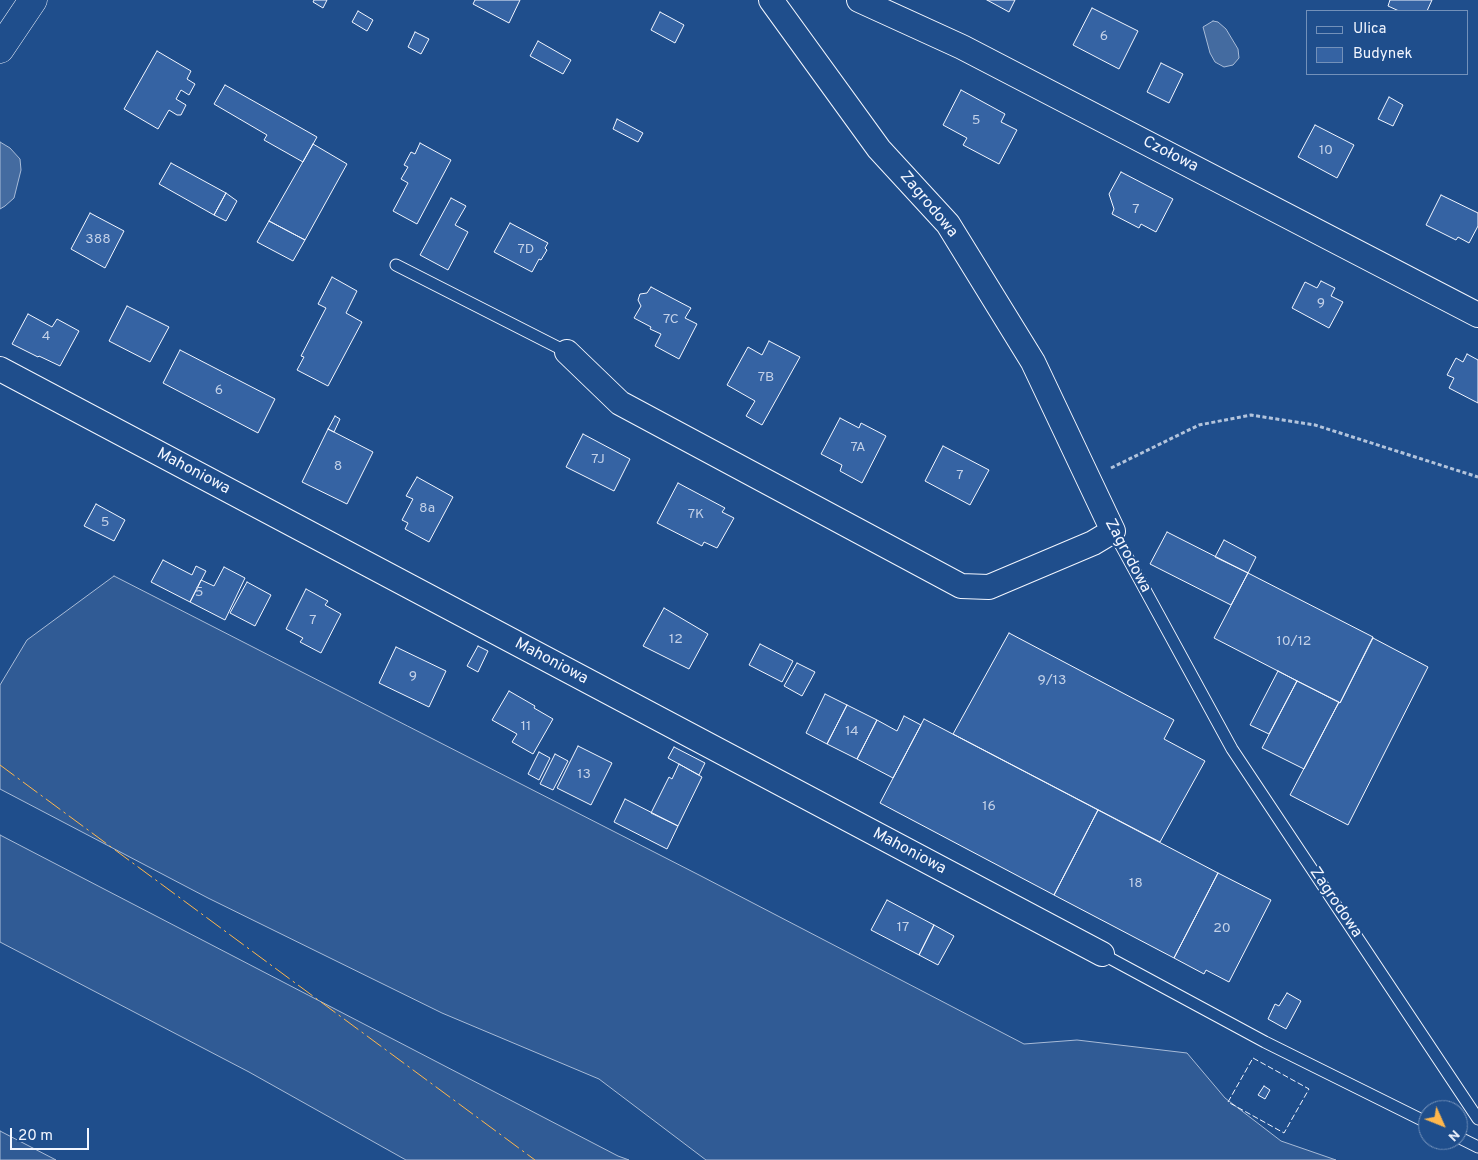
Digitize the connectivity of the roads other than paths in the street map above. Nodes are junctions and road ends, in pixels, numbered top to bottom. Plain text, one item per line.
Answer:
1 (32, 0) edge
2 (770, 0) edge
3 (859, 0) edge
4 (0, 49) edge
5 (396, 264) dead end
6 (1478, 315) edge
7 (567, 352) joint
8 (0, 370) edge
9 (1113, 531) junction
10 (1102, 954) joint
11 (1418, 1117) edge
12 (1478, 1119) edge

1 - 4 street
2 - 9 street, Zagrodowa
3 - 6 street, Czołowa
5 - 7 lane
7 - 9 street
8 - 10 street, Mahoniowa
9 - 12 lane, Zagrodowa
10 - 11 lane

